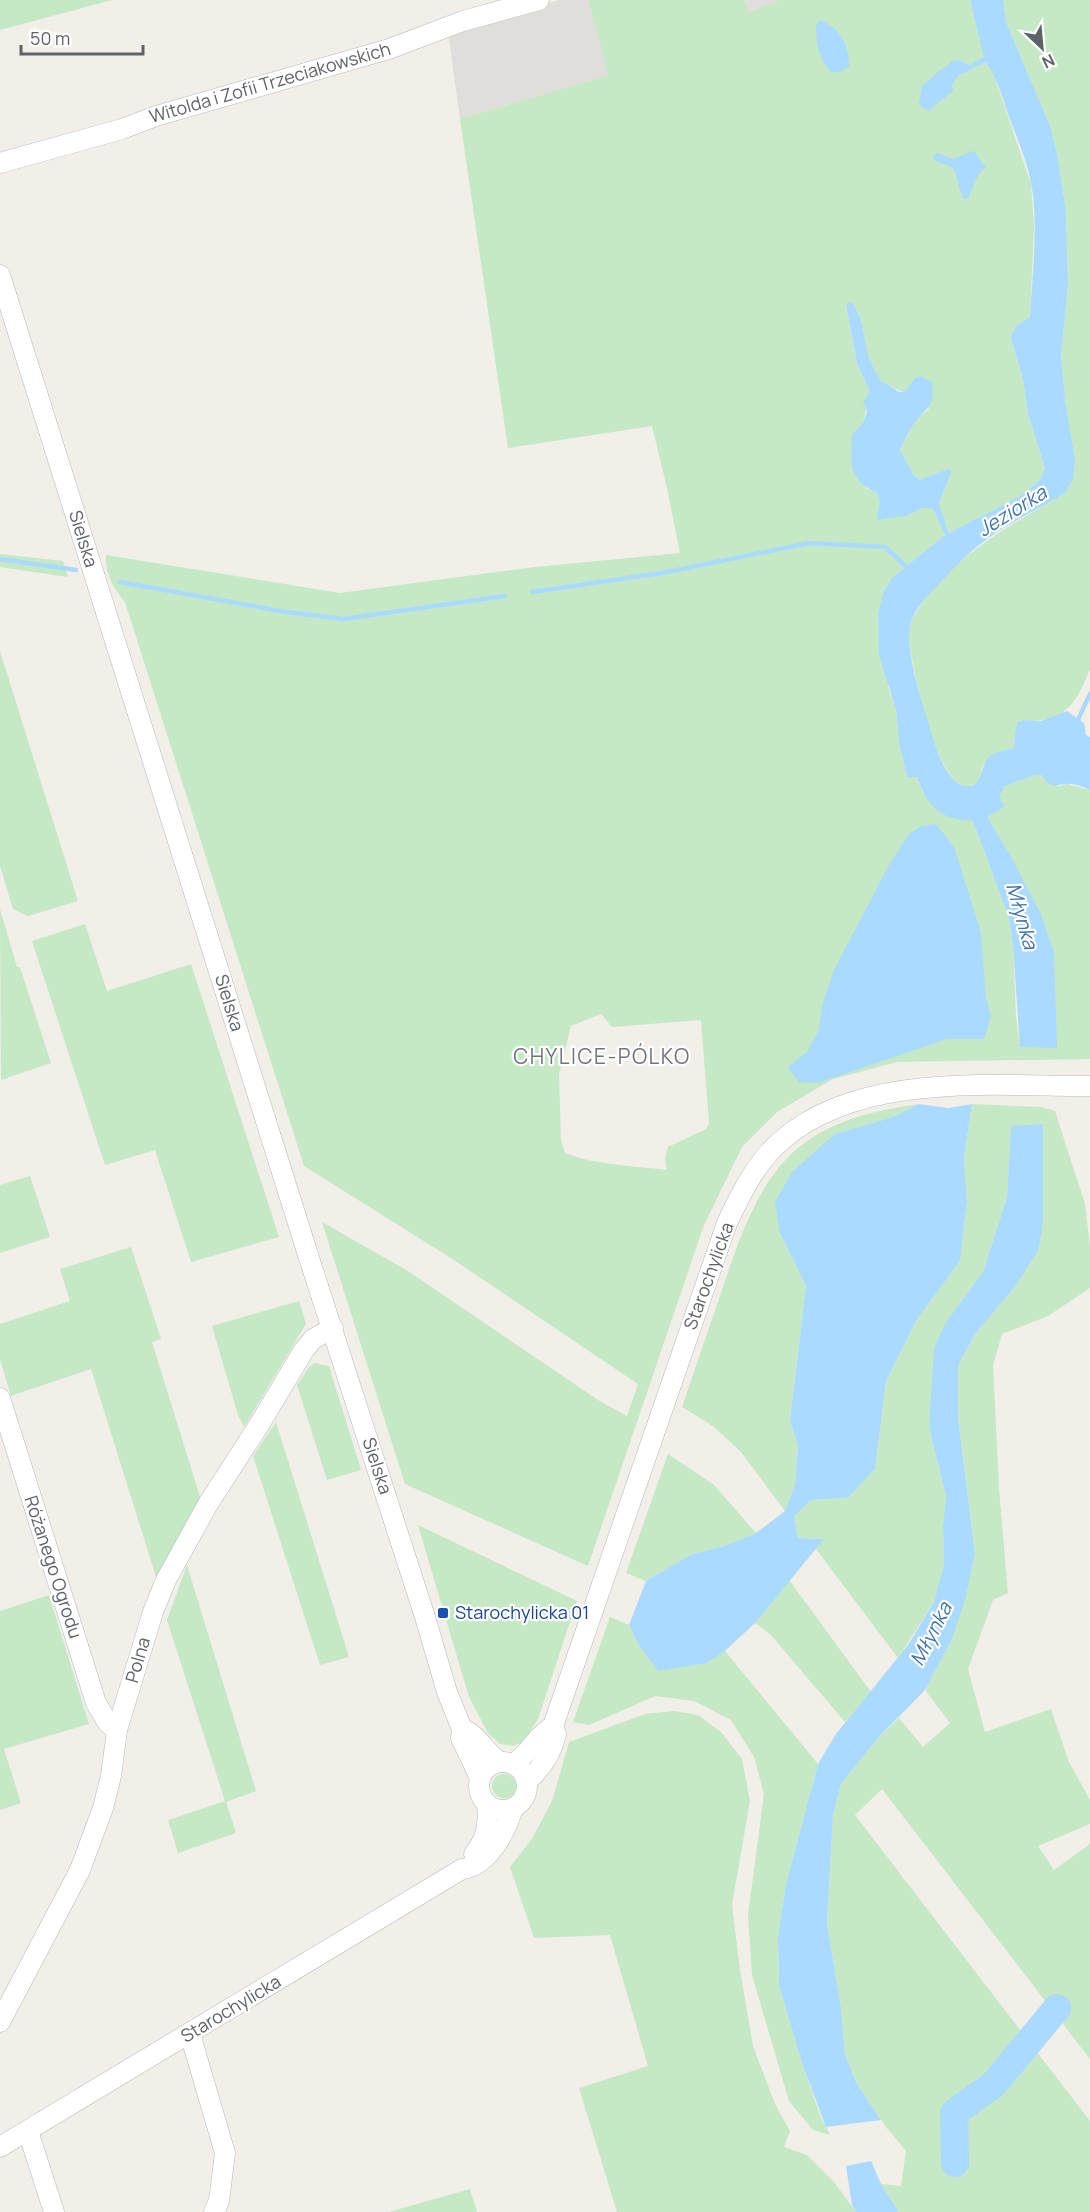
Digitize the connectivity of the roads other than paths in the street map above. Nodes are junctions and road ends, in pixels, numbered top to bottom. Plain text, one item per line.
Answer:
1 (539, 0) edge
2 (0, 163) edge
3 (0, 274) edge
4 (1090, 1086) edge
5 (333, 1328) junction
6 (0, 1398) edge
7 (553, 1726) junction
8 (117, 1730) junction
9 (462, 1730) junction
10 (506, 1763) junction
11 (480, 1778) junction
12 (527, 1781) junction
13 (487, 1804) junction
14 (513, 1808) junction
15 (462, 1869) junction
16 (0, 2022) edge
17 (190, 2034) junction
18 (28, 2131) junction
19 (0, 2147) edge
20 (54, 2212) edge
21 (214, 2212) edge

1 - 2 street, Witolda i Zofii Trzeciakowskich
3 - 5 street, Sielska
4 - 7 street, Starochylicka
5 - 8 street, Polna
5 - 9 street, Sielska
6 - 8 street, Różanego Ogrodu
7 - 10 street, Starochylicka
7 - 12 street, Starochylicka
8 - 16 street, Polna
9 - 10 street, Sielska
9 - 11 street, Sielska
10 - 11 street, Starochylicka
10 - 12 street
11 - 13 street, Starochylicka
12 - 14 street, Starochylicka
13 - 14 street
13 - 15 street, Starochylicka
14 - 15 street, Starochylicka
15 - 17 street, Starochylicka
17 - 18 street, Starochylicka
17 - 21 street
18 - 19 street, Starochylicka
18 - 20 street

